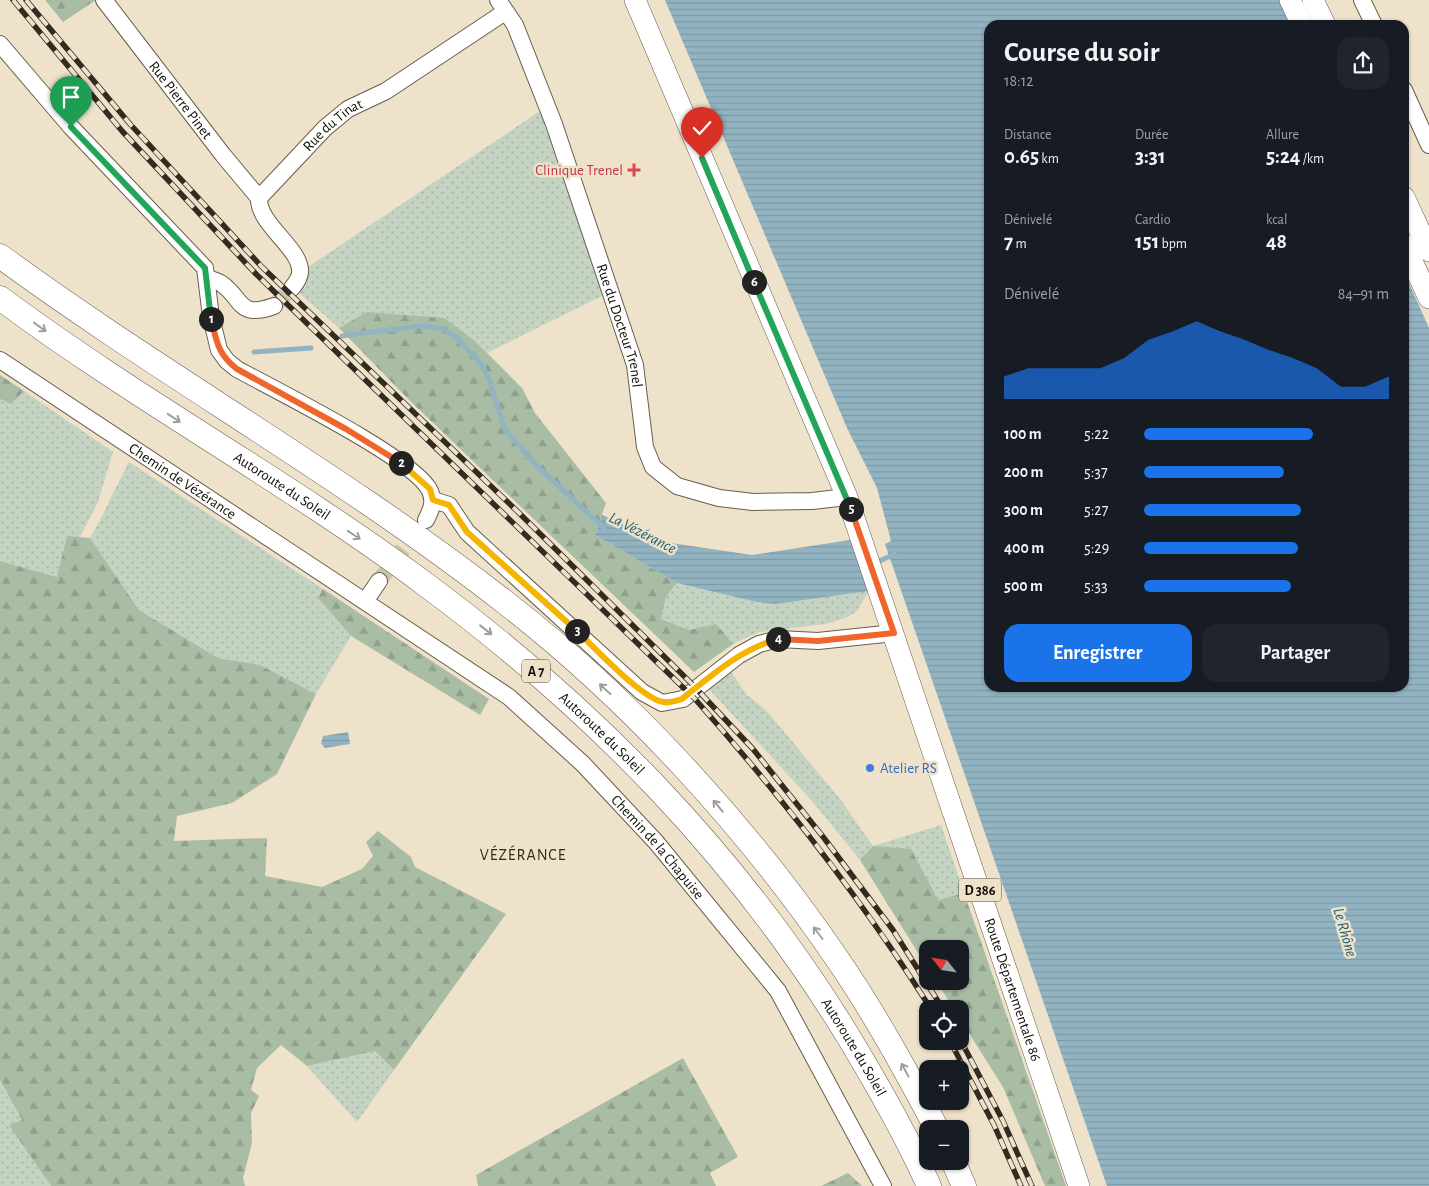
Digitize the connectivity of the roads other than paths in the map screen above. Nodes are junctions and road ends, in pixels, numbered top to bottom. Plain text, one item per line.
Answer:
1 (104, 0) edge
2 (635, 0) edge
3 (1290, 0) edge
4 (1313, 0) edge
5 (1362, 0) edge
6 (502, 6) edge
7 (1300, 20) edge
8 (1323, 20) edge
9 (1372, 20) edge
10 (0, 44) edge
11 (1409, 101) edge
12 (1429, 145) edge
13 (259, 198) junction
14 (1409, 207) edge
15 (1429, 251) edge
16 (1409, 255) edge
17 (0, 256) edge
18 (208, 278) junction
19 (292, 288) tunnel mouth
20 (0, 298) edge
21 (1429, 298) edge
22 (274, 306) tunnel mouth
23 (0, 360) edge
24 (847, 497) junction
25 (433, 500) junction
26 (426, 520) tunnel mouth
27 (379, 581) tunnel mouth
28 (366, 600) junction
29 (894, 633) junction
30 (931, 1120) edge
31 (957, 1170) edge
32 (883, 1186) edge
33 (929, 1186) edge
34 (964, 1186) edge
35 (1079, 1186) edge

1 - 13 street, Rue Pierre Pinet
2 - 24 main road, D 386
3 - 7 main road
4 - 8 main road
5 - 9 street
6 - 13 street, Rue du Tinat
6 - 24 street, Rue du Docteur Trenel
10 - 18 street
11 - 12 street
13 - 19 street
14 - 15 main road
16 - 21 main road
30 -> 17 highway, Autoroute du Soleil / A 7
18 - 22 street
18 - 25 street
20 -> 33 highway, Autoroute du Soleil / A 7
23 - 28 street, Chemin de Vézérance
24 - 29 main road, Route Départementale 86 / D 386
25 - 26 street
25 - 29 street
27 - 28 street
28 - 32 street, Chemin de la Chapuise
29 - 35 main road, Route Départementale 86 / D 386
31 - 34 highway

